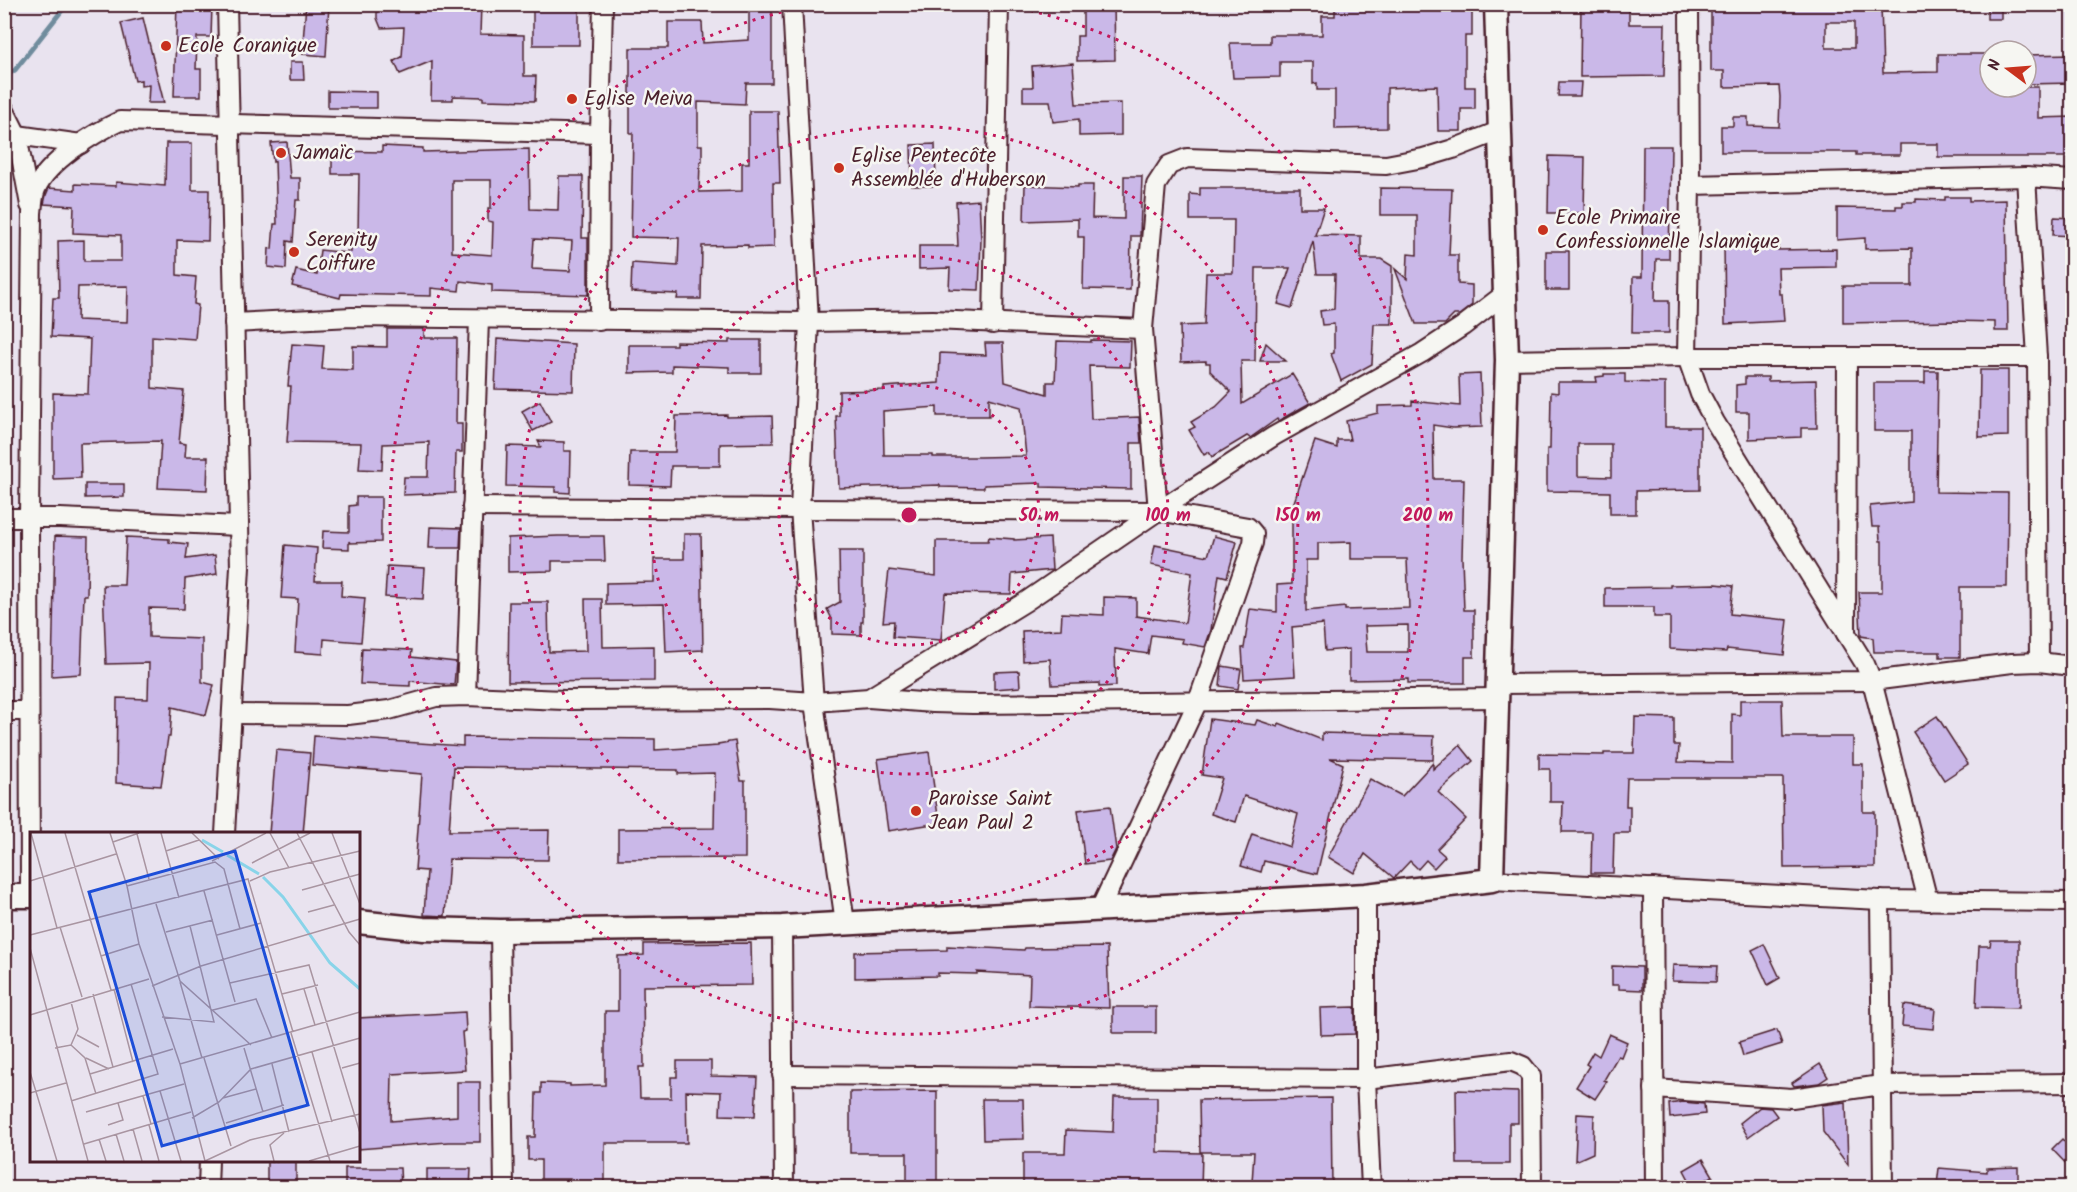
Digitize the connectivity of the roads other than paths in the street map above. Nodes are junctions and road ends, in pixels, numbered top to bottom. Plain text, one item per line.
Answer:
1 (227, 4) edge
2 (603, 4) edge
3 (792, 4) edge
4 (999, 4) edge
5 (1496, 4) edge
6 (1689, 4) edge
7 (4, 109) edge
8 (229, 122) junction
9 (1498, 131) junction
10 (600, 134) junction
11 (11, 138) edge
12 (81, 144) junction
13 (2026, 177) junction
14 (2073, 180) edge
15 (1690, 186) junction
16 (32, 213) junction
17 (1506, 293) junction
18 (478, 319) junction
19 (599, 321) junction
20 (809, 322) junction
21 (234, 323) junction
22 (993, 324) junction
23 (1143, 329) junction
24 (1687, 357) junction
25 (1847, 357) junction
26 (2037, 357) junction
27 (1507, 360) junction
28 (472, 507) junction
29 (800, 509) junction
30 (1158, 511) junction
31 (4, 518) edge
32 (29, 518) junction
33 (239, 526) junction
34 (1846, 634) junction
35 (2039, 662) junction
36 (2073, 666) edge
37 (1872, 681) junction
38 (1497, 691) junction
39 (466, 696) junction
40 (868, 698) junction
41 (1198, 701) junction
42 (814, 702) junction
43 (4, 711) edge
44 (30, 711) junction
45 (233, 714) junction
46 (31, 832) edge
47 (225, 832) edge
48 (1492, 880) junction
49 (1653, 888) junction
50 (1366, 895) junction
51 (4, 896) edge
52 (30, 896) edge
53 (1880, 900) junction
54 (1928, 901) junction
55 (2073, 902) edge
56 (1100, 909) junction
57 (360, 922) edge
58 (845, 923) junction
59 (782, 927) junction
60 (500, 931) junction
61 (782, 1075) junction
62 (1366, 1079) junction
63 (2073, 1083) edge
64 (1881, 1085) junction
65 (1654, 1089) junction
66 (209, 1162) edge
67 (208, 1188) edge
68 (504, 1188) edge
69 (784, 1188) edge
70 (1371, 1188) edge
71 (1532, 1188) edge
72 (1655, 1188) edge
73 (1883, 1188) edge

1 - 8 street
2 - 10 street
3 - 20 street
4 - 22 street
5 - 9 street
6 - 15 street
7 - 11 street
8 - 10 street
8 - 12 street
8 - 21 street
9 - 17 street
9 - 23 street
10 - 19 street
11 - 12 street
11 - 16 street
12 - 16 street
13 - 14 street
13 - 15 street
13 - 26 street
15 - 24 street
16 - 32 street
17 - 27 street
17 - 30 street
18 - 19 street
18 - 21 street
18 - 28 street
19 - 20 street
20 - 22 street
20 - 29 street
21 - 33 street
22 - 23 street
23 - 30 street
24 - 25 street
24 - 27 street
24 - 34 street
25 - 26 street
25 - 34 street
26 - 35 street
27 - 38 street
28 - 29 street
28 - 39 street
29 - 30 street
29 - 42 street
30 - 40 street
30 - 41 street
31 - 32 street
32 - 33 street
32 - 44 street
33 - 45 street
34 - 37 street
35 - 36 street
35 - 37 street
37 - 38 street
37 - 54 street
38 - 41 street
38 - 48 street
39 - 42 street
39 - 45 street
40 - 41 street
40 - 42 street
41 - 56 street
42 - 58 street
43 - 44 street
44 - 46 street
45 - 47 street
48 - 49 street
48 - 50 street
49 - 53 street
49 - 65 street
50 - 56 street
50 - 62 street
51 - 52 street
53 - 54 street
53 - 64 street
54 - 55 street
56 - 58 street
57 - 60 street
58 - 59 street
59 - 60 street
59 - 61 street
60 - 68 street
61 - 62 street
61 - 69 street
62 - 70 street
62 - 71 street
63 - 64 street
64 - 65 street
64 - 73 street
65 - 72 street
66 - 67 street

